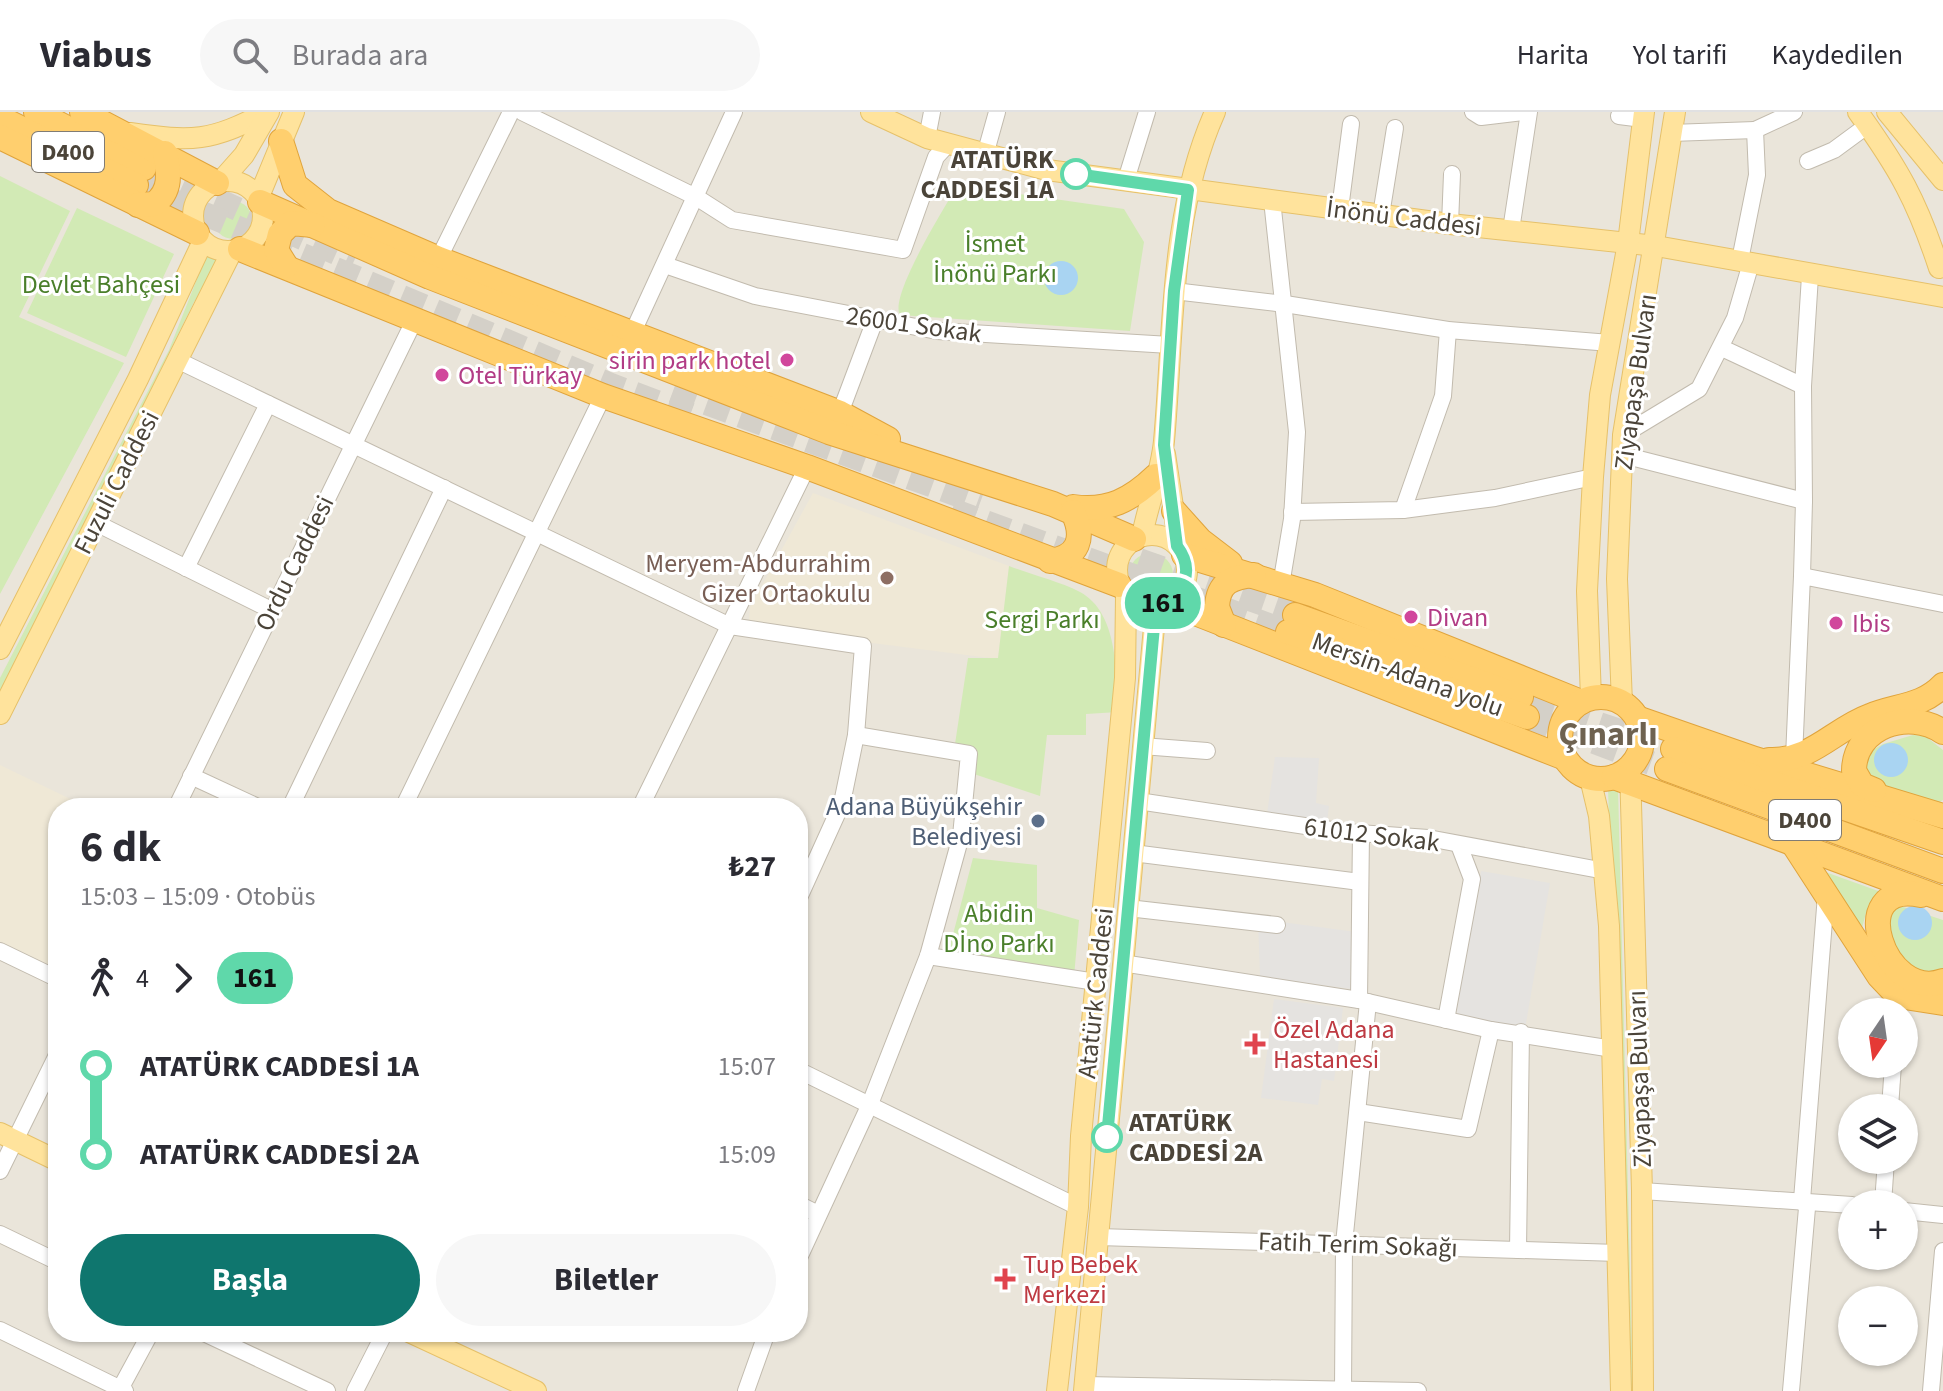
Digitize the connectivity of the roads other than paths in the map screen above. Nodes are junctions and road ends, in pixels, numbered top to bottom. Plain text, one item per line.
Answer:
1 (36, 112) edge
2 (82, 112) edge
3 (268, 112) edge
4 (294, 112) edge
5 (511, 112) edge
6 (522, 112) edge
7 (734, 112) edge
8 (871, 112) edge
9 (932, 112) edge
10 (997, 112) edge
11 (1147, 112) edge
12 (1215, 112) edge
13 (1473, 112) edge
14 (1523, 112) edge
15 (1529, 112) edge
16 (1675, 112) edge
17 (1794, 112) edge
18 (1887, 112) edge
19 (1644, 115) edge
20 (1619, 116) dead end
21 (0, 118) edge
22 (1863, 119) edge
23 (1351, 124) dead end
24 (1395, 128) dead end
25 (1755, 130) junction
26 (123, 132) junction
27 (1671, 133) junction
28 (0, 137) edge
29 (927, 138) junction
30 (281, 141) junction
31 (948, 144) junction
32 (165, 153) junction
33 (985, 155) junction
34 (1808, 161) dead end
35 (1452, 174) dead end
36 (1126, 180) junction
37 (1943, 180) edge
38 (218, 183) junction
39 (139, 186) junction
40 (1188, 190) junction
41 (696, 197) junction
42 (1272, 200) junction
43 (259, 201) junction
44 (1340, 209) junction
45 (1381, 215) junction
46 (1450, 224) junction
47 (316, 226) junction
48 (1511, 230) junction
49 (200, 237) junction
50 (1628, 243) junction
51 (1656, 246) junction
52 (236, 250) junction
53 (1941, 259) edge
54 (1745, 261) junction
55 (665, 265) junction
56 (286, 266) junction
57 (434, 268) junction
58 (1810, 276) junction
59 (1943, 288) edge
60 (1174, 291) junction
61 (1943, 297) edge
62 (1285, 304) junction
63 (415, 319) junction
64 (875, 320) junction
65 (1448, 330) junction
66 (632, 334) junction
67 (1610, 343) junction
68 (1170, 345) junction
69 (1722, 348) junction
70 (177, 360) junction
71 (1803, 386) junction
72 (603, 396) junction
73 (268, 404) junction
74 (840, 413) junction
75 (351, 444) junction
76 (1164, 445) junction
77 (1623, 445) junction
78 (936, 465) junction
79 (807, 467) junction
80 (1156, 476) junction
81 (1593, 477) junction
82 (444, 488) junction
83 (1804, 501) junction
84 (1063, 508) junction
85 (1403, 510) junction
86 (1174, 511) junction
87 (1292, 515) junction
88 (96, 523) junction
89 (536, 533) junction
90 (1138, 537) junction
91 (1181, 550) junction
92 (1050, 561) junction
93 (186, 568) junction
94 (1247, 572) junction
95 (1802, 576) junction
96 (1281, 585) junction
97 (1122, 590) junction
98 (1162, 604) junction
99 (1943, 604) edge
100 (271, 610) junction
101 (1292, 623) tunnel mouth
102 (1224, 625) junction
103 (730, 626) junction
104 (0, 649) edge
105 (1943, 685) edge
106 (1586, 700) junction
107 (1529, 709) tunnel mouth
108 (1630, 710) junction
109 (0, 714) edge
110 (1943, 732) edge
111 (856, 735) junction
112 (1142, 746) junction
113 (1207, 751) dead end
114 (1794, 757) junction
115 (1565, 758) junction
116 (1755, 759) junction
117 (191, 776) junction
118 (1624, 776) junction
119 (1590, 778) junction
120 (181, 798) edge
121 (238, 798) edge
122 (295, 798) edge
123 (408, 798) edge
124 (645, 798) edge
125 (1893, 799) junction
126 (1138, 801) junction
127 (1943, 816) edge
128 (1361, 833) junction
129 (1791, 840) junction
130 (1943, 842) edge
131 (1459, 845) junction
132 (1133, 853) junction
133 (1605, 871) junction
134 (1943, 871) edge
135 (808, 878) edge
136 (1360, 882) junction
137 (1826, 889) junction
138 (1943, 899) edge
139 (1128, 908) junction
140 (1277, 925) dead end
141 (0, 951) edge
142 (928, 956) junction
143 (1122, 963) junction
144 (48, 974) edge
145 (1943, 981) edge
146 (1096, 982) junction
147 (1893, 998) edge
148 (1364, 1001) junction
149 (1943, 1003) edge
150 (1918, 1004) edge
151 (1446, 1020) junction
152 (1491, 1030) junction
153 (1521, 1032) junction
154 (1613, 1049) junction
155 (48, 1074) edge
156 (808, 1075) edge
157 (870, 1104) junction
158 (1358, 1112) junction
159 (8, 1136) edge
160 (48, 1156) edge
161 (0, 1171) edge
162 (1642, 1191) junction
163 (1802, 1200) junction
164 (1838, 1204) edge
165 (1078, 1207) junction
166 (808, 1209) edge
167 (1918, 1212) edge
168 (818, 1214) junction
169 (1943, 1215) edge
170 (0, 1234) edge
171 (808, 1237) edge
172 (1098, 1237) junction
173 (1344, 1244) junction
174 (1518, 1250) junction
175 (1943, 1251) edge
176 (1618, 1253) junction
177 (48, 1257) edge
178 (1941, 1287) edge
179 (0, 1330) edge
180 (146, 1342) edge
181 (223, 1342) edge
182 (380, 1342) edge
183 (431, 1342) edge
184 (763, 1342) edge
185 (1935, 1383) edge
186 (1084, 1388) edge
187 (122, 1390) edge
188 (1196, 1390) edge
189 (1343, 1390) edge
190 (327, 1391) edge
191 (355, 1391) edge
192 (536, 1391) edge
193 (746, 1391) edge
194 (1057, 1391) edge
195 (1418, 1391) edge
196 (1621, 1391) edge
197 (1643, 1391) edge
198 (1791, 1391) edge

1 - 39 highway, D400
2 - 26 highway
3 - 26 main road
3 - 38 main road
4 - 30 main road
5 - 57 street
6 - 41 street
7 - 41 street
8 - 29 main road, İnönü Caddesi
9 - 29 street
10 - 33 street
11 - 36 street
12 - 40 main road
13 - 14 street
15 - 48 street
16 - 27 main road, Ziyapaşa Bulvarı
17 - 25 street
18 - 37 main road
19 - 20 street
19 - 50 main road, Ziyapaşa Bulvarı
21 - 39 highway, D400
22 - 34 street
22 - 53 main road
23 - 44 street
24 - 45 street
25 - 27 street
25 - 54 street
26 - 32 highway
27 - 51 main road, Ziyapaşa Bulvarı
28 - 39 highway
29 - 31 main road, İnönü Caddesi
30 - 43 main road
30 - 57 highway
31 - 33 main road, İnönü Caddesi
31 - 41 street
32 - 38 highway
32 - 39 highway
33 - 36 main road, İnönü Caddesi
35 - 46 street
36 - 40 main road, İnönü Caddesi
38 - 43 main road
38 - 49 main road
39 - 49 highway
40 - 42 main road, İnönü Caddesi
40 - 60 main road
41 - 55 street
42 - 44 main road, İnönü Caddesi
42 - 62 street
43 - 47 highway
43 - 52 main road
44 - 45 main road, İnönü Caddesi
45 - 46 main road, İnönü Caddesi
46 - 48 main road, İnönü Caddesi
47 - 56 highway
47 - 57 highway
48 - 50 main road, İnönü Caddesi
49 - 52 main road
49 - 104 main road, Fuzuli Caddesi
50 - 51 main road, İnönü Caddesi
50 - 67 main road, Ziyapaşa Bulvarı
51 - 54 main road, İnönü Caddesi
51 - 77 main road, Ziyapaşa Bulvarı
52 - 56 highway
52 - 70 main road, Fuzuli Caddesi
53 - 59 main road
54 - 58 main road, İnönü Caddesi
54 - 69 street
55 - 64 street, 26001 Sokak
55 - 66 street
56 - 63 highway
57 - 66 highway
57 - 78 highway
58 - 61 main road, İnönü Caddesi
58 - 71 street
60 - 62 street
60 - 68 main road
62 - 65 street
62 - 87 street
63 - 72 highway
63 - 75 street, Ordu Caddesi
64 - 68 street, 26001 Sokak
64 - 74 street
65 - 67 street
65 - 85 street
66 - 74 highway
67 - 81 main road, Ziyapaşa Bulvarı
68 - 76 main road
69 - 71 street
69 - 77 street
70 - 73 street
70 - 88 main road, Fuzuli Caddesi
71 - 83 street
72 - 79 highway
72 - 89 street
73 - 75 street
73 - 93 street
74 - 78 highway
75 - 82 street
75 - 100 street, Ordu Caddesi
76 - 80 main road
76 - 86 main road
77 - 83 street
77 - 108 main road, Ziyapaşa Bulvarı
78 - 84 highway
79 - 92 highway
79 - 103 street
80 - 84 highway
80 - 90 main road
81 - 85 street
81 - 106 main road, Ziyapaşa Bulvarı
82 - 89 street
82 - 122 street
83 - 95 street
84 - 90 highway
84 - 92 highway
85 - 87 street
86 - 91 main road
86 - 94 highway
87 - 96 street
88 - 93 street
88 - 109 main road, Fuzuli Caddesi
89 - 103 street
89 - 123 street
90 - 91 main road
90 - 97 main road
91 - 94 highway
91 - 98 main road
92 - 97 highway
93 - 100 street
94 - 96 highway
94 - 102 highway
95 - 99 street
95 - 114 street
96 - 106 highway
97 - 98 main road
97 - 146 main road, Atatürk Caddesi
98 - 102 highway
98 - 112 main road, Atatürk Caddesi
100 - 117 street, Ordu Caddesi
101 - 107 highway, Mersin-Adana yolu
102 - 115 highway
103 - 111 street
103 - 124 street
105 - 114 highway
106 - 108 highway
106 - 115 highway
108 - 116 highway
108 - 118 highway
110 - 125 highway
111 - 135 street
111 - 142 street
112 - 113 street
112 - 126 main road, Atatürk Caddesi
114 - 116 highway
115 - 119 highway
116 - 125 highway
117 - 120 street, Ordu Caddesi
117 - 121 street
118 - 119 highway
118 - 129 highway
118 - 162 main road, Ziyapaşa Bulvarı
119 - 133 main road, Ziyapaşa Bulvarı
125 - 127 highway
126 - 128 street, 61012 Sokak
126 - 132 main road, Atatürk Caddesi
128 - 131 street, 61012 Sokak
128 - 136 street
129 - 137 highway
129 - 138 highway
130 - 134 highway, D400
131 - 133 street, 61012 Sokak
131 - 151 street
132 - 136 street
132 - 139 main road, Atatürk Caddesi
133 - 154 main road, Ziyapaşa Bulvarı
136 - 148 street
137 - 147 highway
137 - 163 street
138 - 145 highway
139 - 140 street
139 - 143 main road, Atatürk Caddesi
141 - 144 street
142 - 146 street
142 - 157 street
143 - 148 street
143 - 172 main road, Atatürk Caddesi
146 - 165 main road, Atatürk Caddesi
148 - 151 street
148 - 158 street
149 - 150 highway
151 - 152 street
152 - 153 street
152 - 158 street
153 - 154 street
153 - 174 street
154 - 176 main road, Ziyapaşa Bulvarı
155 - 159 street
156 - 157 street
157 - 165 street
157 - 168 street
158 - 173 street
159 - 160 main road
159 - 161 street
162 - 163 street
162 - 197 main road, Ziyapaşa Bulvarı
163 - 164 street
163 - 198 street
165 - 194 main road, Atatürk Caddesi
166 - 168 street
167 - 169 street
168 - 171 street
170 - 177 street
172 - 173 street, Fatih Terim Sokağı
172 - 186 main road, Atatürk Caddesi
173 - 174 street, Fatih Terim Sokağı
173 - 189 street
174 - 176 street, Fatih Terim Sokağı
175 - 178 street
176 - 196 main road, Ziyapaşa Bulvarı
178 - 185 street
179 - 187 street
180 - 187 street
181 - 190 street
182 - 191 street
183 - 192 main road
184 - 193 street
186 - 188 street
188 - 189 street
189 - 195 street

